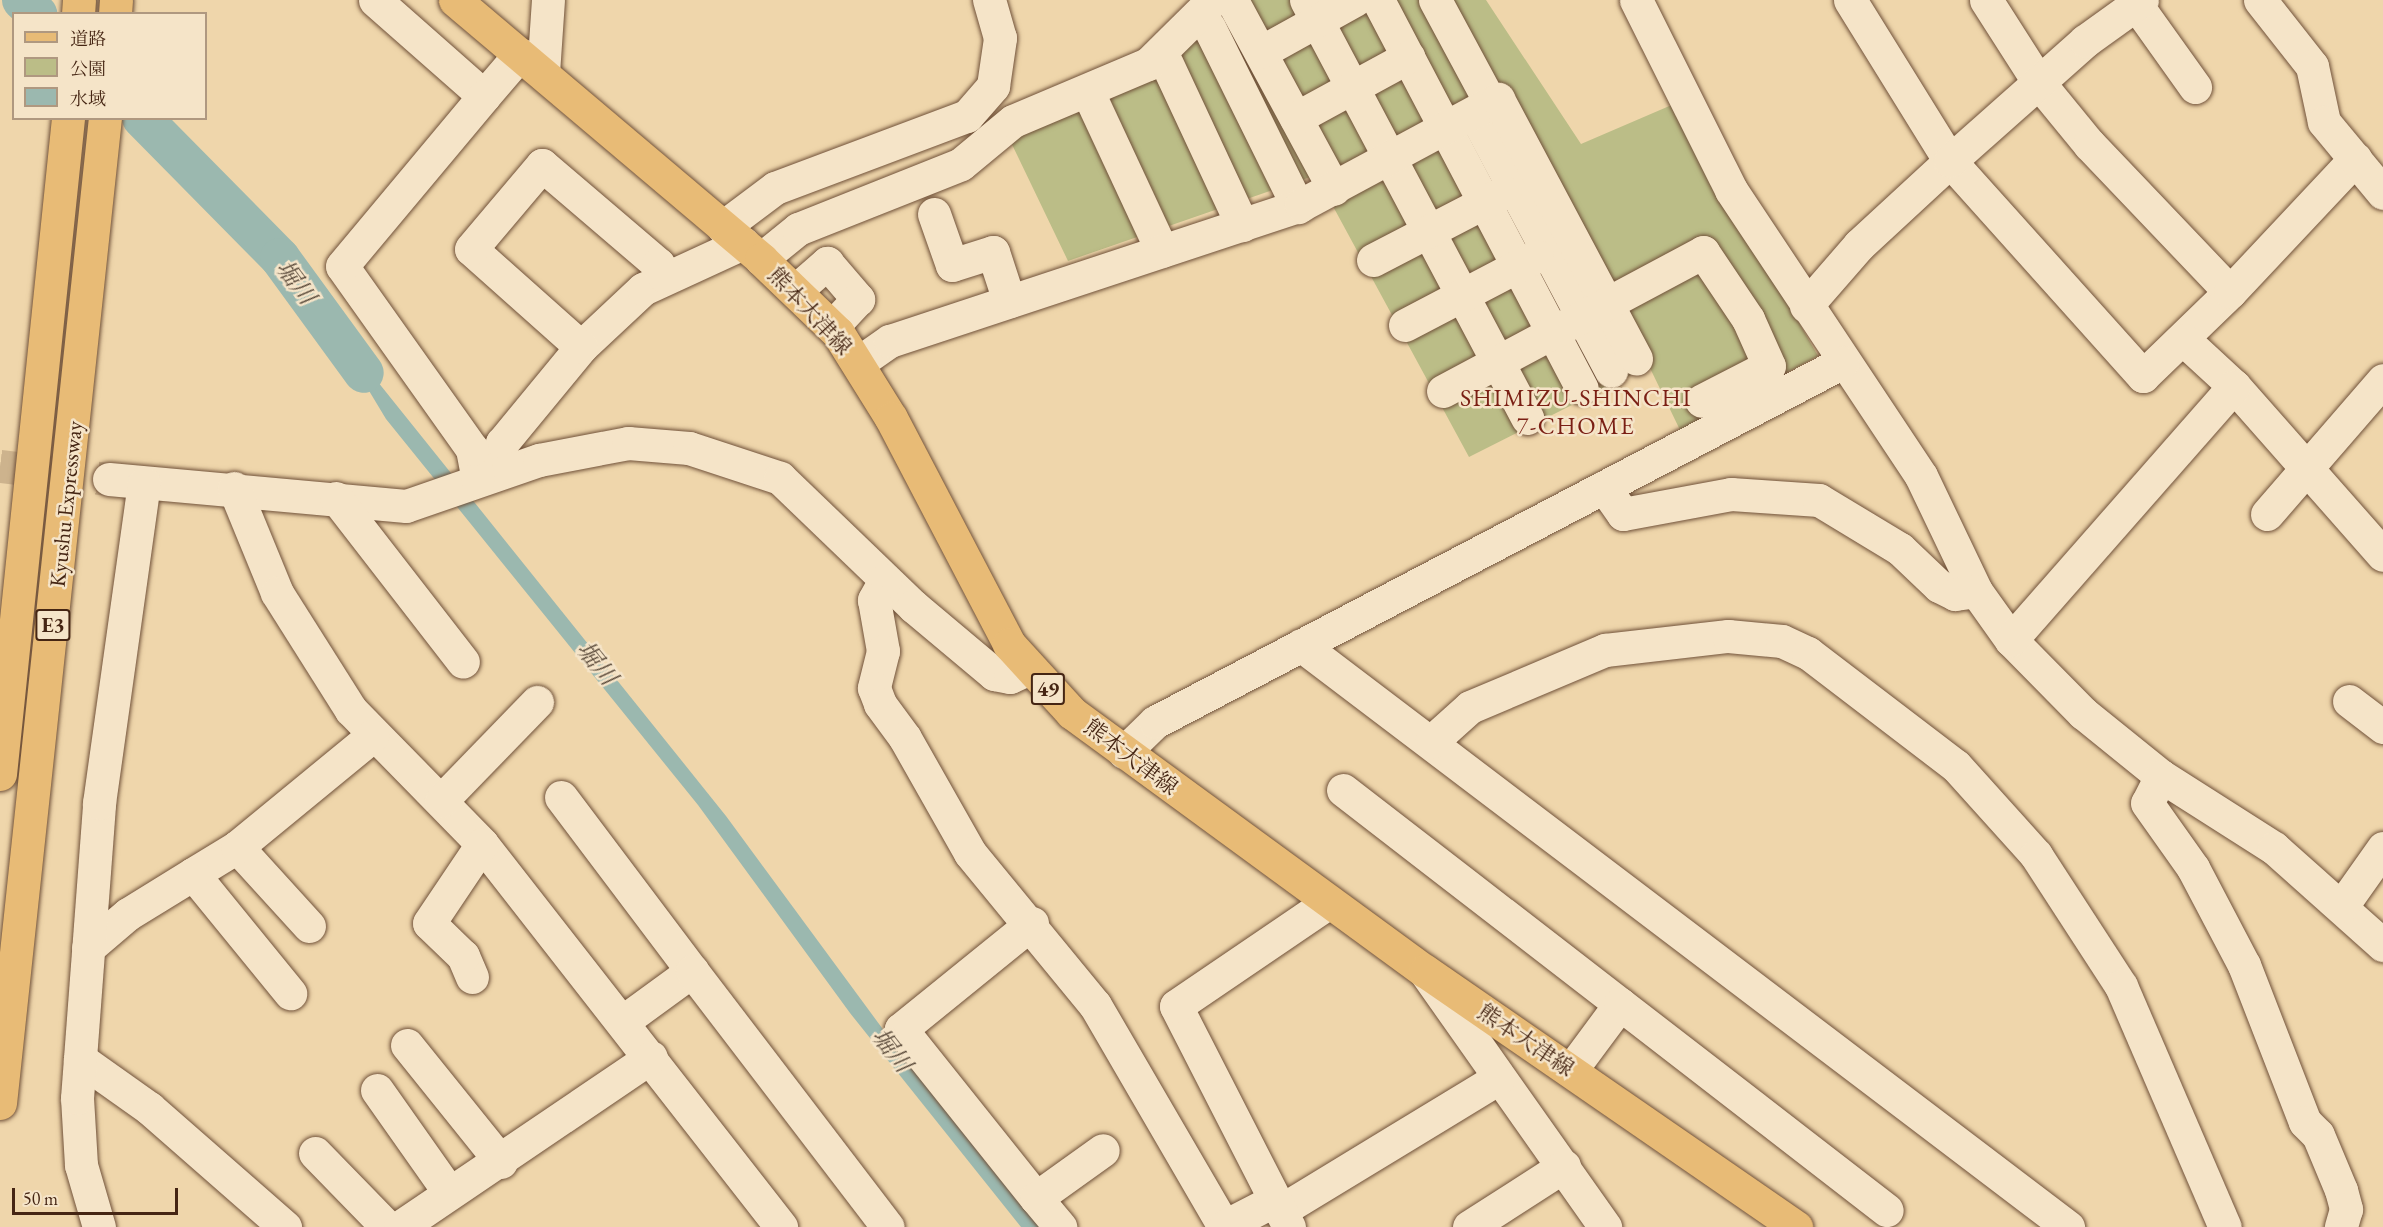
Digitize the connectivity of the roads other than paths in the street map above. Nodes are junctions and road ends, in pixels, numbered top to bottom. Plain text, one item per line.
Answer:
1 (375, 0) edge
2 (455, 0) edge
3 (548, 0) edge
4 (989, 0) edge
5 (1355, 0) edge
6 (1378, 0) edge
7 (1435, 0) edge
8 (1636, 0) edge
9 (1850, 0) edge
10 (1986, 0) edge
11 (2260, 0) edge
12 (2137, 2) edge
13 (1219, 10) edge
14 (1312, 10) edge
15 (1261, 52) junction
16 (1408, 57) junction
17 (531, 63) junction
18 (1167, 64) dead end
19 (2039, 83) junction
20 (2195, 87) dead end
21 (1353, 88) junction
22 (484, 96) junction
23 (1093, 103) dead end
24 (1487, 105) junction
25 (1296, 118) junction
26 (68, 120) edge
27 (1445, 129) junction
28 (103, 133) edge
29 (2355, 159) junction
30 (1391, 160) junction
31 (1950, 161) junction
32 (1525, 181) junction
33 (1334, 189) junction
34 (2383, 193) edge
35 (1484, 202) junction
36 (1298, 207) junction
37 (934, 214) dead end
38 (1242, 225) junction
39 (1429, 231) junction
40 (742, 243) junction
41 (1559, 244) junction
42 (1162, 250) junction
43 (1373, 260) dead end
44 (1518, 266) junction
45 (664, 277) junction
46 (2230, 292) junction
47 (1462, 295) junction
48 (1009, 301) junction
49 (1806, 306) junction
50 (1594, 310) junction
51 (1406, 325) dead end
52 (1552, 333) junction
53 (2184, 340) junction
54 (581, 347) junction
55 (1497, 362) junction
56 (1843, 362) junction
57 (858, 363) junction
58 (1624, 365) dead end
59 (2383, 380) edge
60 (2234, 386) junction
61 (1582, 388) dead end
62 (1443, 391) dead end
63 (1697, 392) dead end
64 (1527, 418) dead end
65 (2307, 467) junction
66 (109, 479) tunnel mouth
67 (481, 479) junction
68 (144, 483) junction
69 (1604, 487) junction
70 (234, 488) junction
71 (336, 498) junction
72 (2267, 514) dead end
73 (2383, 555) edge
74 (885, 580) junction
75 (1976, 591) junction
76 (2011, 640) junction
77 (1301, 645) junction
78 (463, 662) dead end
79 (1027, 669) junction
80 (2349, 701) dead end
81 (537, 702) dead end
82 (2383, 727) edge
83 (372, 736) junction
84 (1431, 742) junction
85 (1124, 752) junction
86 (0, 774) edge
87 (2161, 776) junction
88 (1343, 790) dead end
89 (561, 797) dead end
90 (441, 801) junction
91 (482, 844) junction
92 (237, 847) junction
93 (2383, 848) edge
94 (193, 874) junction
95 (1329, 902) junction
96 (2342, 906) junction
97 (1032, 922) junction
98 (309, 926) dead end
99 (2383, 945) edge
100 (88, 948) junction
101 (692, 971) junction
102 (1425, 971) junction
103 (472, 977) dead end
104 (290, 993) dead end
105 (1620, 1004) junction
106 (622, 1022) junction
107 (407, 1045) dead end
108 (651, 1057) junction
109 (80, 1059) junction
110 (1570, 1070) junction
111 (1498, 1078) junction
112 (377, 1090) dead end
113 (0, 1103) edge
114 (1103, 1149) dead end
115 (315, 1153) dead end
116 (501, 1161) junction
117 (1564, 1166) junction
118 (449, 1192) junction
119 (1036, 1198) junction
120 (1281, 1213) edge
121 (1890, 1222) edge
122 (1225, 1226) edge
123 (99, 1227) edge
124 (285, 1227) edge
125 (387, 1227) edge
126 (400, 1227) edge
127 (781, 1227) edge
128 (888, 1227) edge
129 (1060, 1227) edge
130 (1469, 1227) edge
131 (1605, 1227) edge
132 (1796, 1227) edge
133 (2068, 1227) edge
134 (2225, 1227) edge
135 (2341, 1227) edge

1 - 22 street
2 - 17 main road, 熊本大津線 / 49
3 - 17 street
4 - 40 street
5 - 14 street
6 - 16 street
7 - 24 street
8 - 49 street
9 - 31 street
10 - 19 street
11 - 29 street
12 - 19 street
12 - 20 street
13 - 15 street
13 - 36 street
13 - 40 street
14 - 15 street
14 - 21 street
15 - 25 street
16 - 21 street
16 - 27 street
17 - 22 street
17 - 40 main road, 熊本大津線 / 49
18 - 38 street
19 - 31 street
19 - 46 street
21 - 25 street
21 - 30 street
22 - 67 street
23 - 42 street
24 - 27 street
24 - 32 street
25 - 33 street
26 - 86 main road, Kyushu Expressway / E3
27 - 30 street
27 - 35 street
28 - 113 main road, Kyushu Expressway / E3
29 - 34 street
29 - 46 street
30 - 33 street
30 - 39 street
31 - 49 street
31 - 53 street
32 - 35 street
32 - 41 street
33 - 36 street
35 - 39 street
35 - 44 street
36 - 38 street
37 - 48 street
38 - 42 street
39 - 43 street
39 - 47 street
40 - 45 street
40 - 57 main road, 熊本大津線 / 49
41 - 44 street
41 - 50 street
42 - 48 street
44 - 47 street
44 - 52 street
45 - 54 street
45 - 54 street
46 - 53 street
47 - 51 street
47 - 55 street
48 - 57 street
49 - 56 street
50 - 52 street
50 - 58 street
50 - 63 street
52 - 55 street
52 - 61 street
53 - 60 street
54 - 67 street
55 - 62 street
55 - 64 street
56 - 69 street
56 - 75 street
57 - 79 main road, 熊本大津線 / 49
59 - 65 street
60 - 65 street
60 - 76 street
65 - 72 street
65 - 73 street
66 - 68 street
67 - 71 street
67 - 74 street
68 - 70 street
68 - 100 street
69 - 75 street
69 - 77 street
70 - 71 street
70 - 83 street
71 - 78 street
74 - 79 street
74 - 97 street
75 - 76 street
76 - 87 street
77 - 84 street
77 - 85 street
79 - 85 main road, 熊本大津線 / 49
80 - 82 street
81 - 90 street
83 - 90 street
83 - 92 street
84 - 133 street
84 - 134 street
85 - 95 main road, 熊本大津線 / 49
87 - 96 street
87 - 135 street
88 - 105 street
89 - 101 street
90 - 91 street
91 - 103 street
91 - 106 street
92 - 94 street
92 - 98 street
93 - 96 street
94 - 100 street
94 - 104 street
95 - 102 main road, 熊本大津線 / 49
95 - 120 street
96 - 99 street
97 - 119 street
97 - 122 street
100 - 109 street
101 - 106 street
101 - 128 street
102 - 110 main road, 熊本大津線 / 49
102 - 111 street
105 - 110 street
105 - 121 street
106 - 108 street
107 - 116 street
108 - 116 street
108 - 127 street
109 - 123 street
109 - 124 street
110 - 132 main road, 熊本大津線 / 49
111 - 117 street
111 - 120 street
112 - 118 street
114 - 119 street
115 - 125 street
116 - 118 street
117 - 130 street
117 - 131 street
118 - 126 street
119 - 129 street
120 - 122 street

